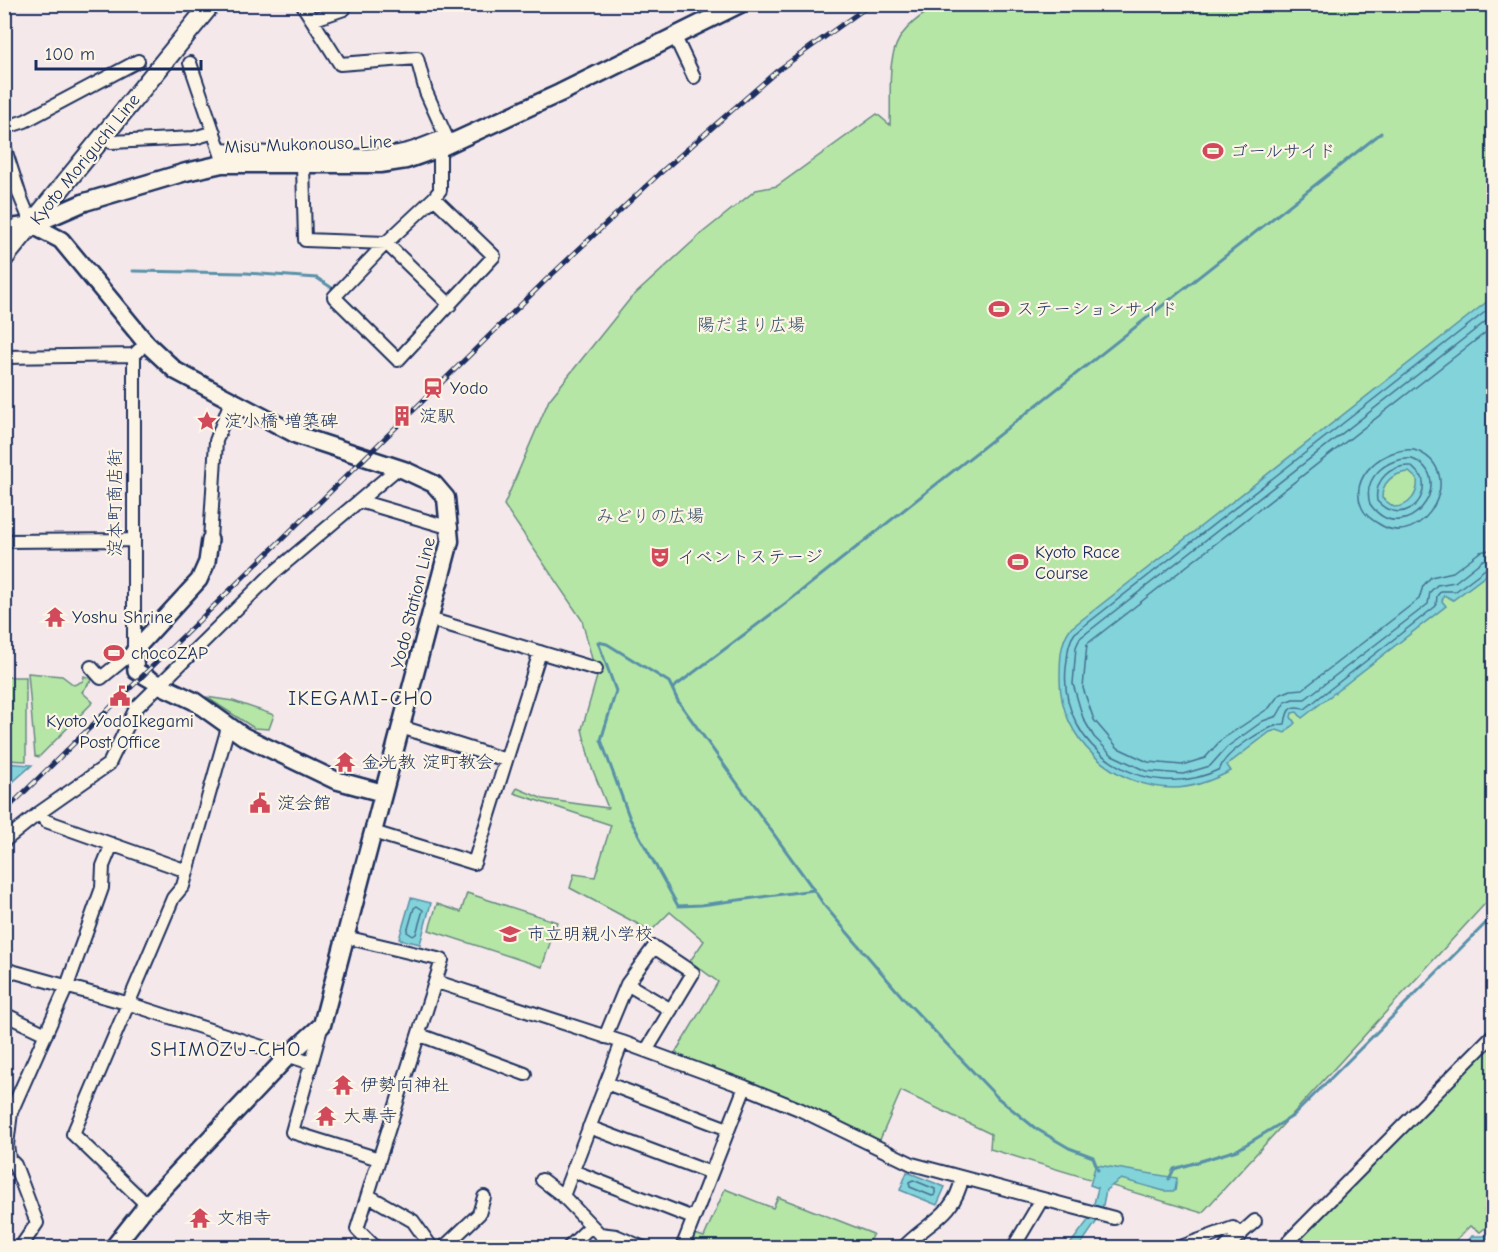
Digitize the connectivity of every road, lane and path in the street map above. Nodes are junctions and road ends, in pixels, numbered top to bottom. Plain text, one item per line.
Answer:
1 (211, 4) edge
2 (302, 4) edge
3 (345, 4) edge
4 (740, 4) edge
5 (312, 20) junction
6 (675, 37) junction
7 (138, 61) dead end
8 (190, 63) dead end
9 (694, 77) dead end
10 (4, 128) edge
11 (214, 132) junction
12 (111, 142) dead end
13 (445, 142) junction
14 (4, 146) edge
15 (222, 157) junction
16 (303, 165) junction
17 (434, 198) junction
18 (32, 225) junction
19 (4, 229) edge
20 (386, 243) junction
21 (4, 258) edge
22 (450, 304) junction
23 (140, 349) junction
24 (4, 357) edge
25 (231, 401) junction
26 (398, 468) junction
27 (359, 501) junction
28 (451, 528) junction
29 (133, 540) junction
30 (210, 540) joint
31 (4, 541) edge
32 (429, 619) junction
33 (134, 651) junction
34 (540, 652) junction
35 (91, 667) dead end
36 (596, 669) dead end
37 (160, 685) junction
38 (229, 724) junction
39 (401, 727) junction
40 (506, 760) junction
41 (383, 793) junction
42 (39, 813) junction
43 (373, 832) junction
44 (4, 841) edge
45 (112, 844) junction
46 (187, 871) junction
47 (345, 937) junction
48 (4, 969) edge
49 (437, 982) junction
50 (627, 984) junction
51 (67, 986) junction
52 (129, 1004) junction
53 (670, 1010) junction
54 (4, 1014) edge
55 (321, 1025) junction
56 (46, 1034) junction
57 (1494, 1034) edge
58 (420, 1035) junction
59 (605, 1037) junction
60 (622, 1042) junction
61 (646, 1051) junction
62 (288, 1056) junction
63 (311, 1063) junction
64 (525, 1074) dead end
65 (606, 1083) junction
66 (745, 1088) junction
67 (8, 1110) edge
68 (589, 1127) junction
69 (728, 1129) junction
70 (379, 1159) junction
71 (7, 1163) edge
72 (573, 1171) junction
73 (711, 1173) junction
74 (962, 1178) junction
75 (542, 1180) dead end
76 (369, 1196) junction
77 (484, 1197) dead end
78 (563, 1197) junction
79 (1042, 1199) junction
80 (147, 1205) junction
81 (693, 1218) junction
82 (1114, 1218) dead end
83 (1255, 1221) dead end
84 (595, 1230) junction
85 (1240, 1235) junction
86 (20, 1248) edge
87 (113, 1248) edge
88 (376, 1248) edge
89 (432, 1248) edge
90 (443, 1248) edge
91 (568, 1248) edge
92 (613, 1248) edge
93 (644, 1248) edge
94 (682, 1248) edge
95 (903, 1248) edge
96 (1013, 1248) edge
97 (1178, 1248) edge
98 (1226, 1248) edge
99 (1296, 1248) edge

1 - 18 main road, Kyoto Moriguchi Line
2 - 5 street
3 - 5 street
4 - 6 main road, Misu Mukonouso Line
5 - 13 street
6 - 9 street
6 - 13 main road, Misu Mukonouso Line
7 - 10 street
8 - 11 street
11 - 12 street
11 - 15 street
13 - 15 street
13 - 16 main road, Misu Mukonouso Line
13 - 17 street
14 - 18 street
15 - 16 main road, Misu Mukonouso Line
15 - 18 main road, Misu Mukonouso Line
16 - 20 street
17 - 20 street
17 - 22 street
18 - 19 main road, Misu Mukonouso Line
18 - 21 main road, Kyoto Moriguchi Line
18 - 23 main road, Yodo Station Line
20 - 22 street
20 - 22 street
23 - 24 street
23 - 25 main road, Yodo Station Line
23 - 29 street, 淀本町商店街
25 - 26 main road, Yodo Station Line
25 - 30 street
26 - 27 street
26 - 28 main road, Yodo Station Line
27 - 28 street
27 - 37 street
28 - 32 main road, Yodo Station Line
29 - 31 street
29 - 33 street, 淀本町商店街
30 - 33 street
32 - 34 street
32 - 39 main road, Yodo Station Line
33 - 35 street
33 - 37 street
34 - 36 street
34 - 40 street
37 - 38 main road
37 - 42 street
38 - 41 main road
38 - 46 street
39 - 40 street
39 - 41 main road, Yodo Station Line
40 - 43 street
41 - 43 main road, Yodo Station Line
42 - 44 street
42 - 45 street
43 - 47 main road, Yodo Station Line
45 - 46 street
45 - 51 street
46 - 52 street
47 - 49 street
47 - 55 main road, Yodo Station Line
48 - 51 street
49 - 58 street
49 - 59 street
50 - 53 street
50 - 53 street
50 - 59 street
51 - 52 street
51 - 56 street
52 - 62 street
52 - 80 street
53 - 61 street
54 - 56 street
55 - 62 main road
55 - 63 street
56 - 67 street
57 - 99 street
58 - 64 street
58 - 70 street
59 - 60 street
60 - 61 street
60 - 65 street
61 - 66 street
62 - 63 street
62 - 80 main road
63 - 70 street
65 - 68 street
65 - 69 street
66 - 69 street
66 - 74 street
67 - 71 street
68 - 72 street
68 - 73 street
69 - 73 street
70 - 76 street
71 - 86 street
72 - 78 street
72 - 81 street
73 - 81 street
74 - 79 street
74 - 95 street
75 - 78 street
76 - 88 street
76 - 89 street
77 - 90 street
78 - 84 street
79 - 82 street
79 - 96 street
80 - 87 main road
81 - 94 street
83 - 85 street
84 - 91 street
84 - 92 street
84 - 93 street
85 - 97 street
85 - 98 street

